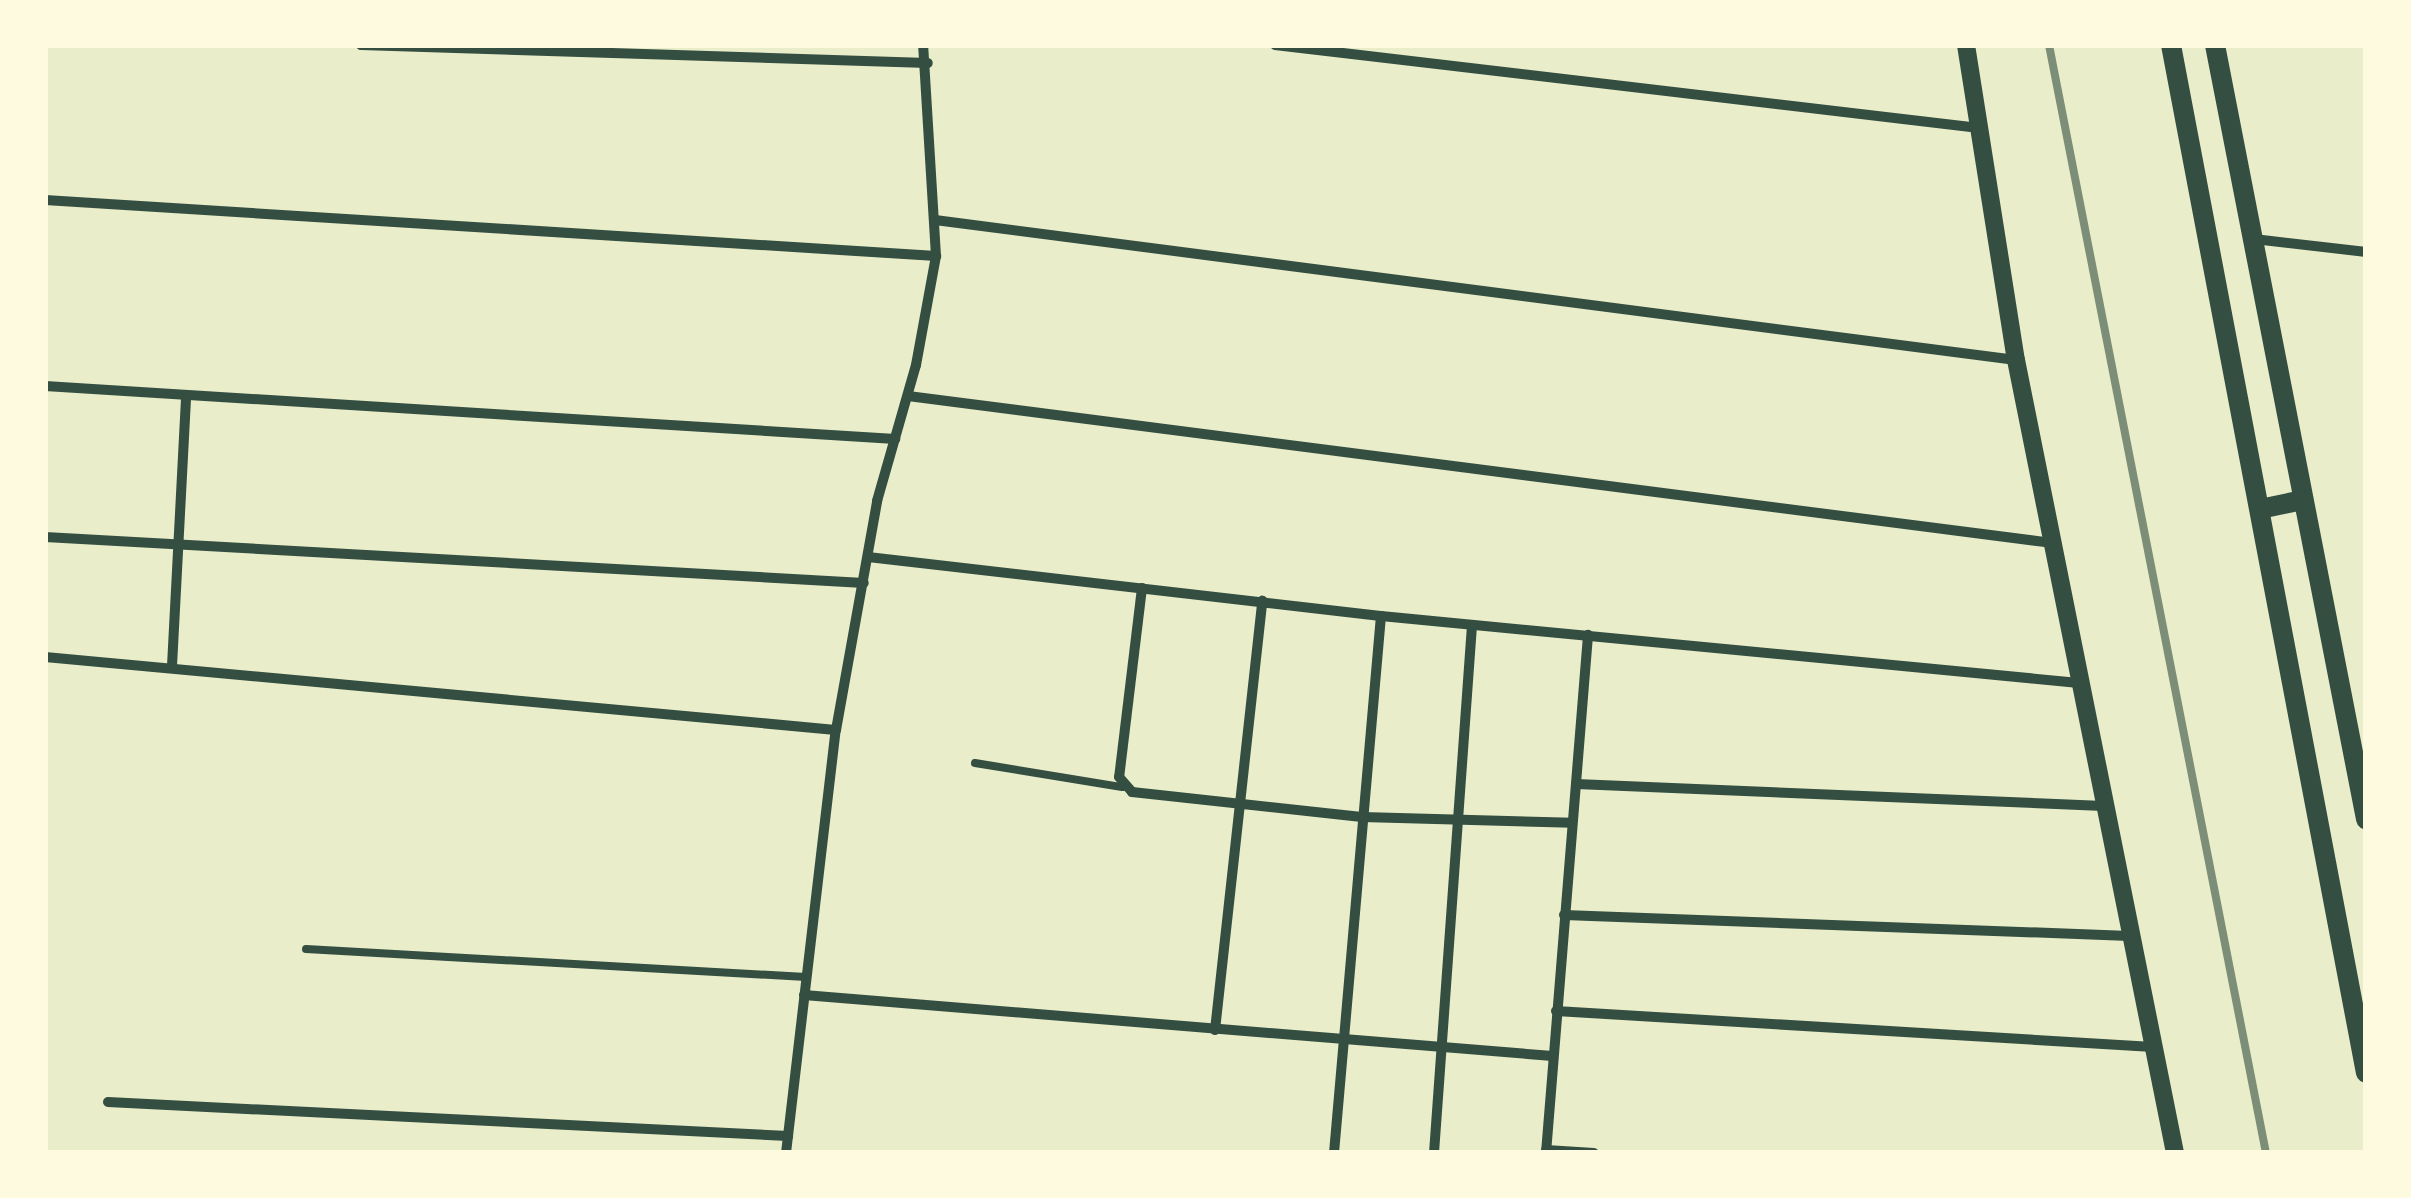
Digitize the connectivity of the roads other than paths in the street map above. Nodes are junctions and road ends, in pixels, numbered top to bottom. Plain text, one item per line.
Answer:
1 (361, 45) edge
2 (922, 45) edge
3 (1275, 45) edge
4 (1966, 45) edge
5 (2171, 45) edge
6 (2215, 45) edge
7 (928, 63) junction
8 (1979, 128) junction
9 (45, 200) edge
10 (935, 220) junction
11 (2254, 239) junction
12 (2366, 252) edge
13 (936, 256) junction
14 (2016, 360) junction
15 (45, 386) edge
16 (908, 396) junction
17 (186, 398) junction
18 (895, 439) junction
19 (2303, 500) junction
20 (2260, 509) junction
21 (45, 537) edge
22 (2052, 543) junction
23 (180, 544) junction
24 (868, 557) junction
25 (864, 583) junction
26 (1142, 588) junction
27 (1262, 602) junction
28 (1381, 616) junction
29 (1472, 625) junction
30 (1588, 635) junction
31 (45, 657) edge
32 (172, 666) junction
33 (2080, 684) junction
34 (836, 730) junction
35 (975, 763) dead end
36 (1576, 784) junction
37 (1122, 787) junction
38 (2104, 806) junction
39 (1240, 807) junction
40 (1362, 817) junction
41 (2366, 819) edge
42 (1461, 822) junction
43 (1572, 823) junction
44 (1564, 915) junction
45 (2130, 936) junction
46 (306, 949) dead end
47 (806, 977) junction
48 (804, 995) junction
49 (1556, 1011) junction
50 (1215, 1030) junction
51 (1344, 1043) junction
52 (2153, 1047) junction
53 (1444, 1048) junction
54 (1552, 1056) junction
55 (2366, 1073) edge
56 (108, 1102) dead end
57 (788, 1136) junction
58 (1546, 1151) edge
59 (786, 1153) edge
60 (1334, 1153) edge
61 (1434, 1153) edge
62 (1594, 1153) edge
63 (2175, 1153) edge

1 - 7 street
2 - 7 street
3 - 8 street
4 - 8 street
5 - 20 main road
6 - 11 main road
7 - 10 street
8 - 14 street
9 - 13 street
10 - 13 street
10 - 14 street
11 - 12 street
11 - 19 main road
13 - 16 street
14 - 22 street
15 - 17 street
16 - 18 street
16 - 22 street
17 - 18 street
17 - 23 street
18 - 24 street
19 - 20 main road
19 - 41 main road
20 - 55 main road
21 - 23 street
22 - 33 street
23 - 25 street
23 - 32 street
24 - 25 street
24 - 26 street
25 - 34 street
26 - 27 street
26 - 37 street
27 - 28 street
27 - 39 street
28 - 29 street
28 - 40 street
29 - 30 street
29 - 42 street
30 - 33 street
30 - 36 street
31 - 32 street
32 - 34 street
33 - 38 street
34 - 47 street
35 - 37 lane
36 - 38 street
36 - 43 street
37 - 39 street
38 - 45 street
39 - 40 street
39 - 50 street
40 - 42 street
40 - 51 street
42 - 43 street
42 - 53 street
43 - 44 street
44 - 45 street
44 - 49 street
45 - 52 street
46 - 47 lane
47 - 48 street
48 - 50 street
48 - 57 street
49 - 52 street
49 - 54 street
50 - 51 street
51 - 53 street
51 - 60 street
52 - 63 street
53 - 54 street
53 - 61 street
54 - 58 street
56 - 57 street
57 - 59 street
58 - 62 street

